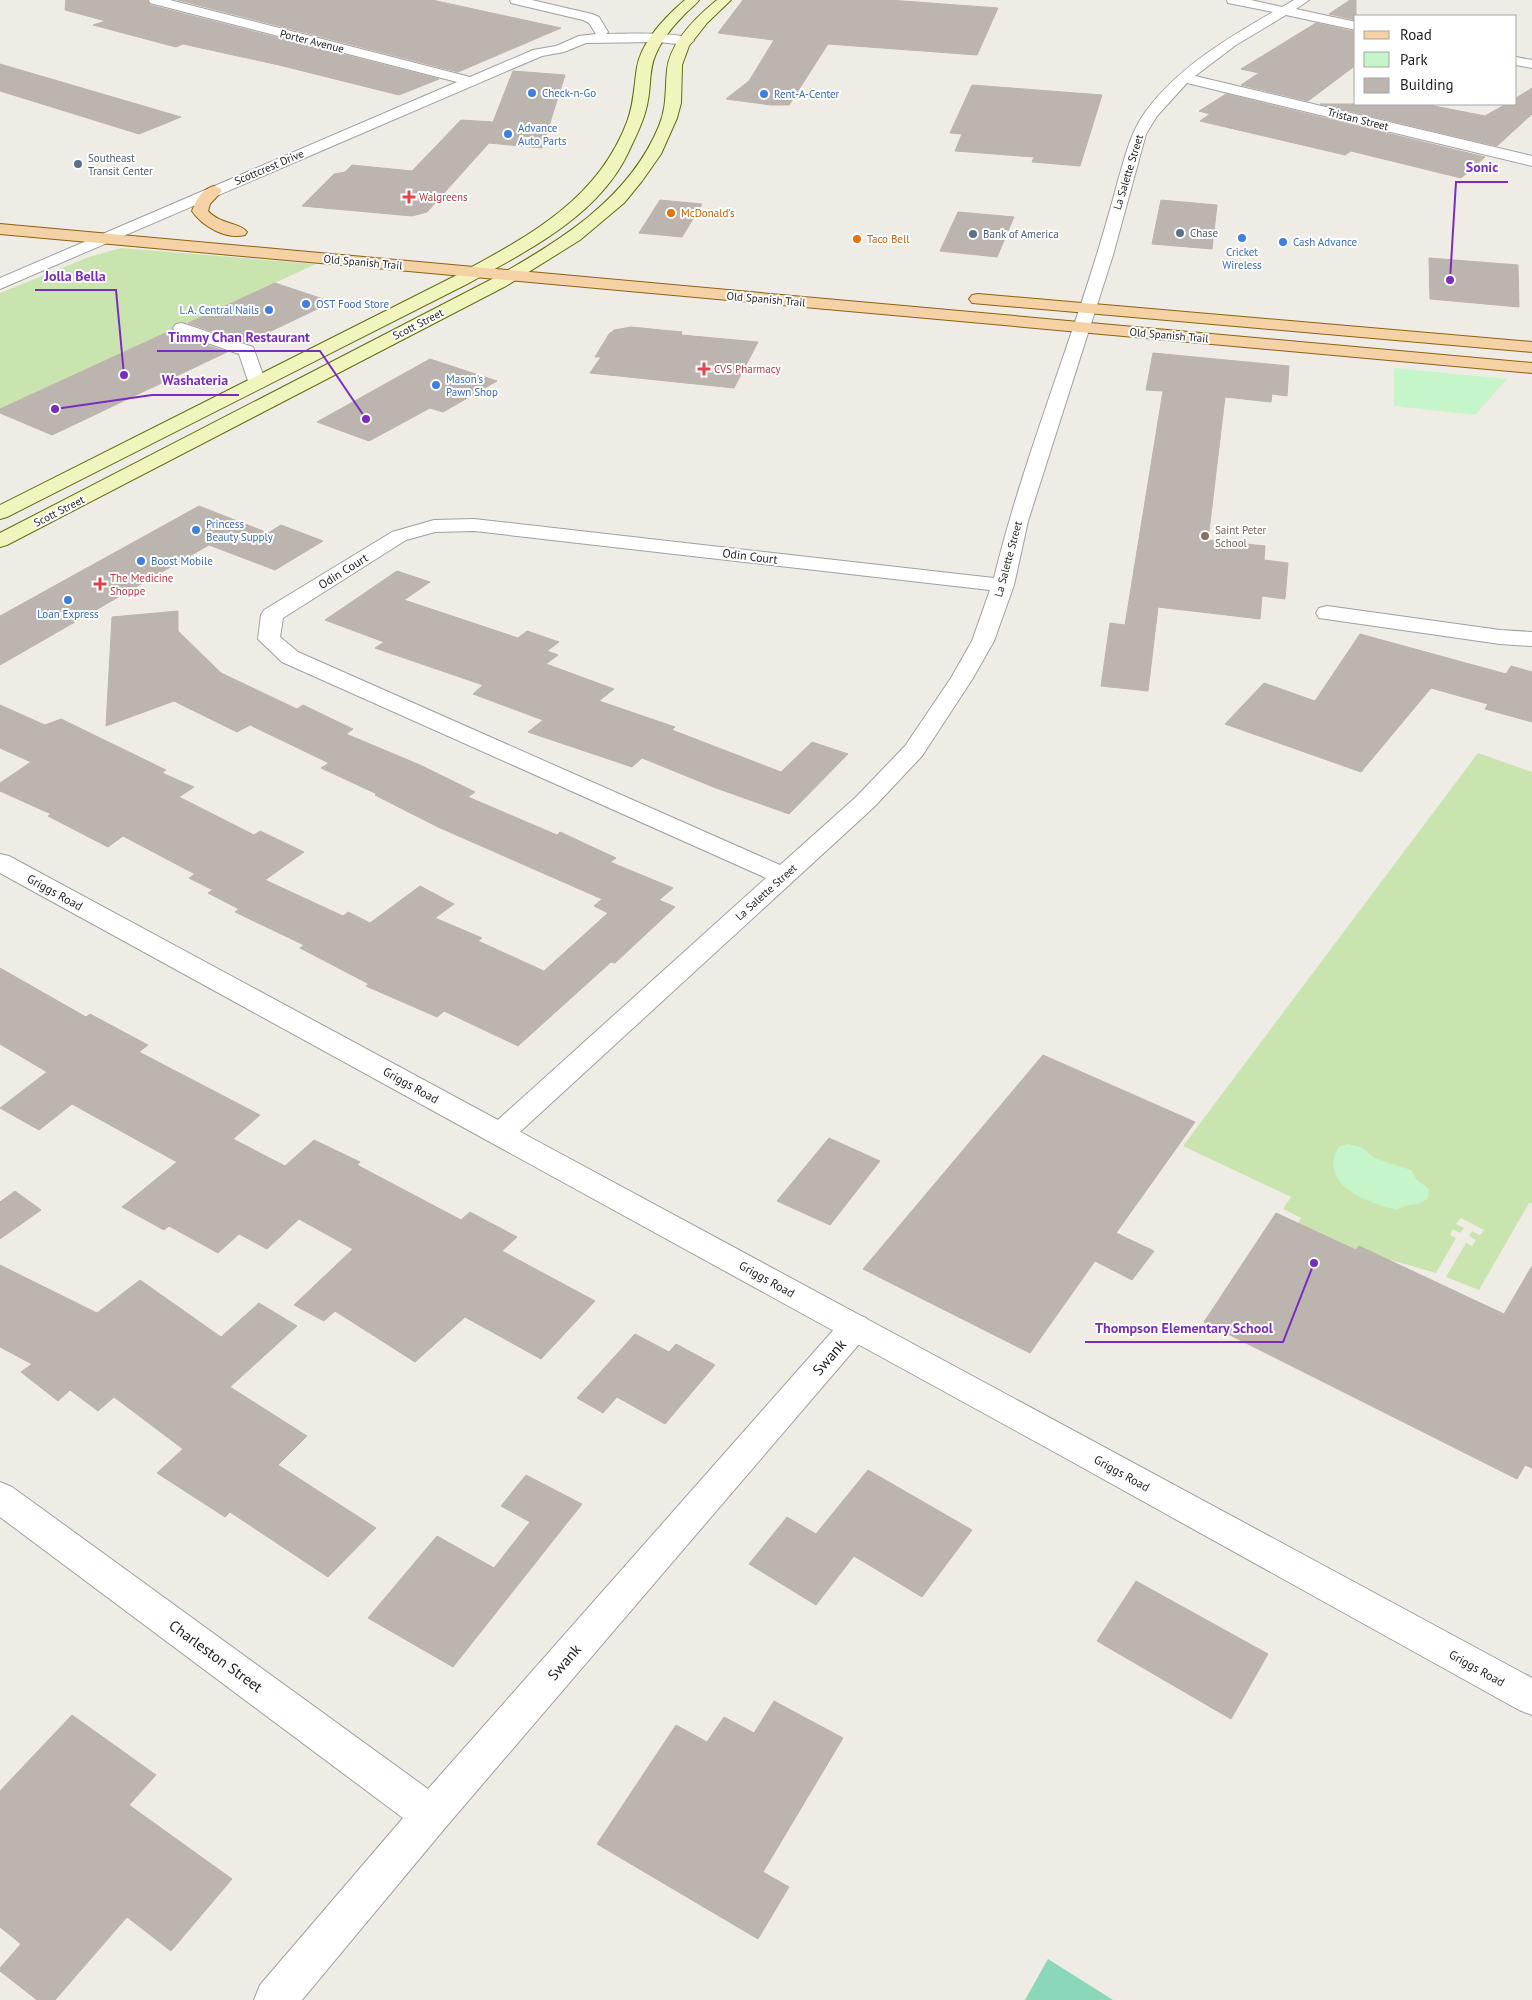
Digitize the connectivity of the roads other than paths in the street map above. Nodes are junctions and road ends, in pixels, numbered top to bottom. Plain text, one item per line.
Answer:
1 (156, 0) edge
2 (516, 0) edge
3 (693, 0) edge
4 (725, 0) edge
5 (1233, 0) edge
6 (1303, 0) edge
7 (1286, 10) junction
8 (1354, 26) edge
9 (601, 32) junction
10 (658, 38) junction
11 (687, 41) junction
12 (538, 53) junction
13 (1517, 61) edge
14 (1532, 64) edge
15 (1184, 78) junction
16 (469, 81) junction
17 (666, 128) junction
18 (632, 130) junction
19 (1532, 160) edge
20 (214, 190) junction
21 (104, 220) dead end
22 (139, 223) junction
23 (168, 226) dead end
24 (195, 228) dead end
25 (0, 229) edge
26 (104, 238) junction
27 (474, 254) dead end
28 (504, 257) junction
29 (538, 260) junction
30 (562, 262) dead end
31 (475, 272) junction
32 (511, 276) junction
33 (777, 281) dead end
34 (0, 284) edge
35 (959, 297) dead end
36 (772, 299) junction
37 (1084, 317) junction
38 (182, 328) dead end
39 (1484, 343) junction
40 (1532, 347) edge
41 (1483, 363) junction
42 (1532, 368) edge
43 (257, 383) junction
44 (286, 393) junction
45 (0, 513) edge
46 (0, 541) edge
47 (1003, 585) junction
48 (1327, 613) dead end
49 (1532, 639) edge
50 (0, 862) edge
51 (783, 876) junction
52 (500, 1134) junction
53 (855, 1327) junction
54 (0, 1497) edge
55 (1532, 1698) edge
56 (431, 1814) junction
57 (275, 2000) edge

1 - 16 street, Porter Avenue
2 - 9 street
3 - 10 main road, Scott Street
4 - 11 main road, Scott Street
5 - 7 street
6 - 7 street, La Salette Street
7 - 8 street
7 - 15 street, La Salette Street
9 - 10 street, Scottcrest Drive
9 - 12 street, Scottcrest Drive
10 - 11 street, Scottcrest Drive
10 - 12 street, Scottcrest Drive
10 - 18 main road, Scott Street
11 - 17 main road, Scott Street
12 - 16 street, Scottcrest Drive
13 - 14 street
15 - 19 street, Tristan Street
15 - 37 street, La Salette Street
16 - 20 street, Scottcrest Drive
17 - 18 main road
17 - 29 main road, Scott Street
18 - 28 main road, Scott Street
20 - 22 street, Scottcrest Drive
20 - 24 main road
21 - 22 main road
22 - 23 main road
22 - 26 street, Scottcrest Drive
25 - 26 main road, Old Spanish Trail
26 - 31 main road, Old Spanish Trail
26 - 34 street, Scottcrest Drive
27 - 28 main road
28 - 29 main road
28 - 31 main road, Scott Street
29 - 30 main road
29 - 32 main road, Scott Street
31 - 32 main road, Old Spanish Trail
31 - 43 main road, Scott Street
32 - 36 main road, Old Spanish Trail
32 - 44 main road, Scott Street
33 - 36 main road
35 - 37 main road, Old Spanish Trail
36 - 37 main road, Old Spanish Trail
37 - 39 main road, Old Spanish Trail
37 - 41 main road, Old Spanish Trail
37 - 47 street, La Salette Street
38 - 43 street
39 - 40 main road, Old Spanish Trail
39 - 41 main road
41 - 42 main road, Old Spanish Trail
43 - 44 main road
43 - 45 main road, Scott Street
44 - 46 main road, Scott Street
47 - 51 street, La Salette Street
47 - 51 street, Odin Court
48 - 49 street
50 - 52 street, Griggs Road
51 - 52 street, La Salette Street
52 - 53 street, Griggs Road
53 - 55 street, Griggs Road
53 - 56 street, Swank
54 - 56 street, Charleston Street
56 - 57 street, Swank

